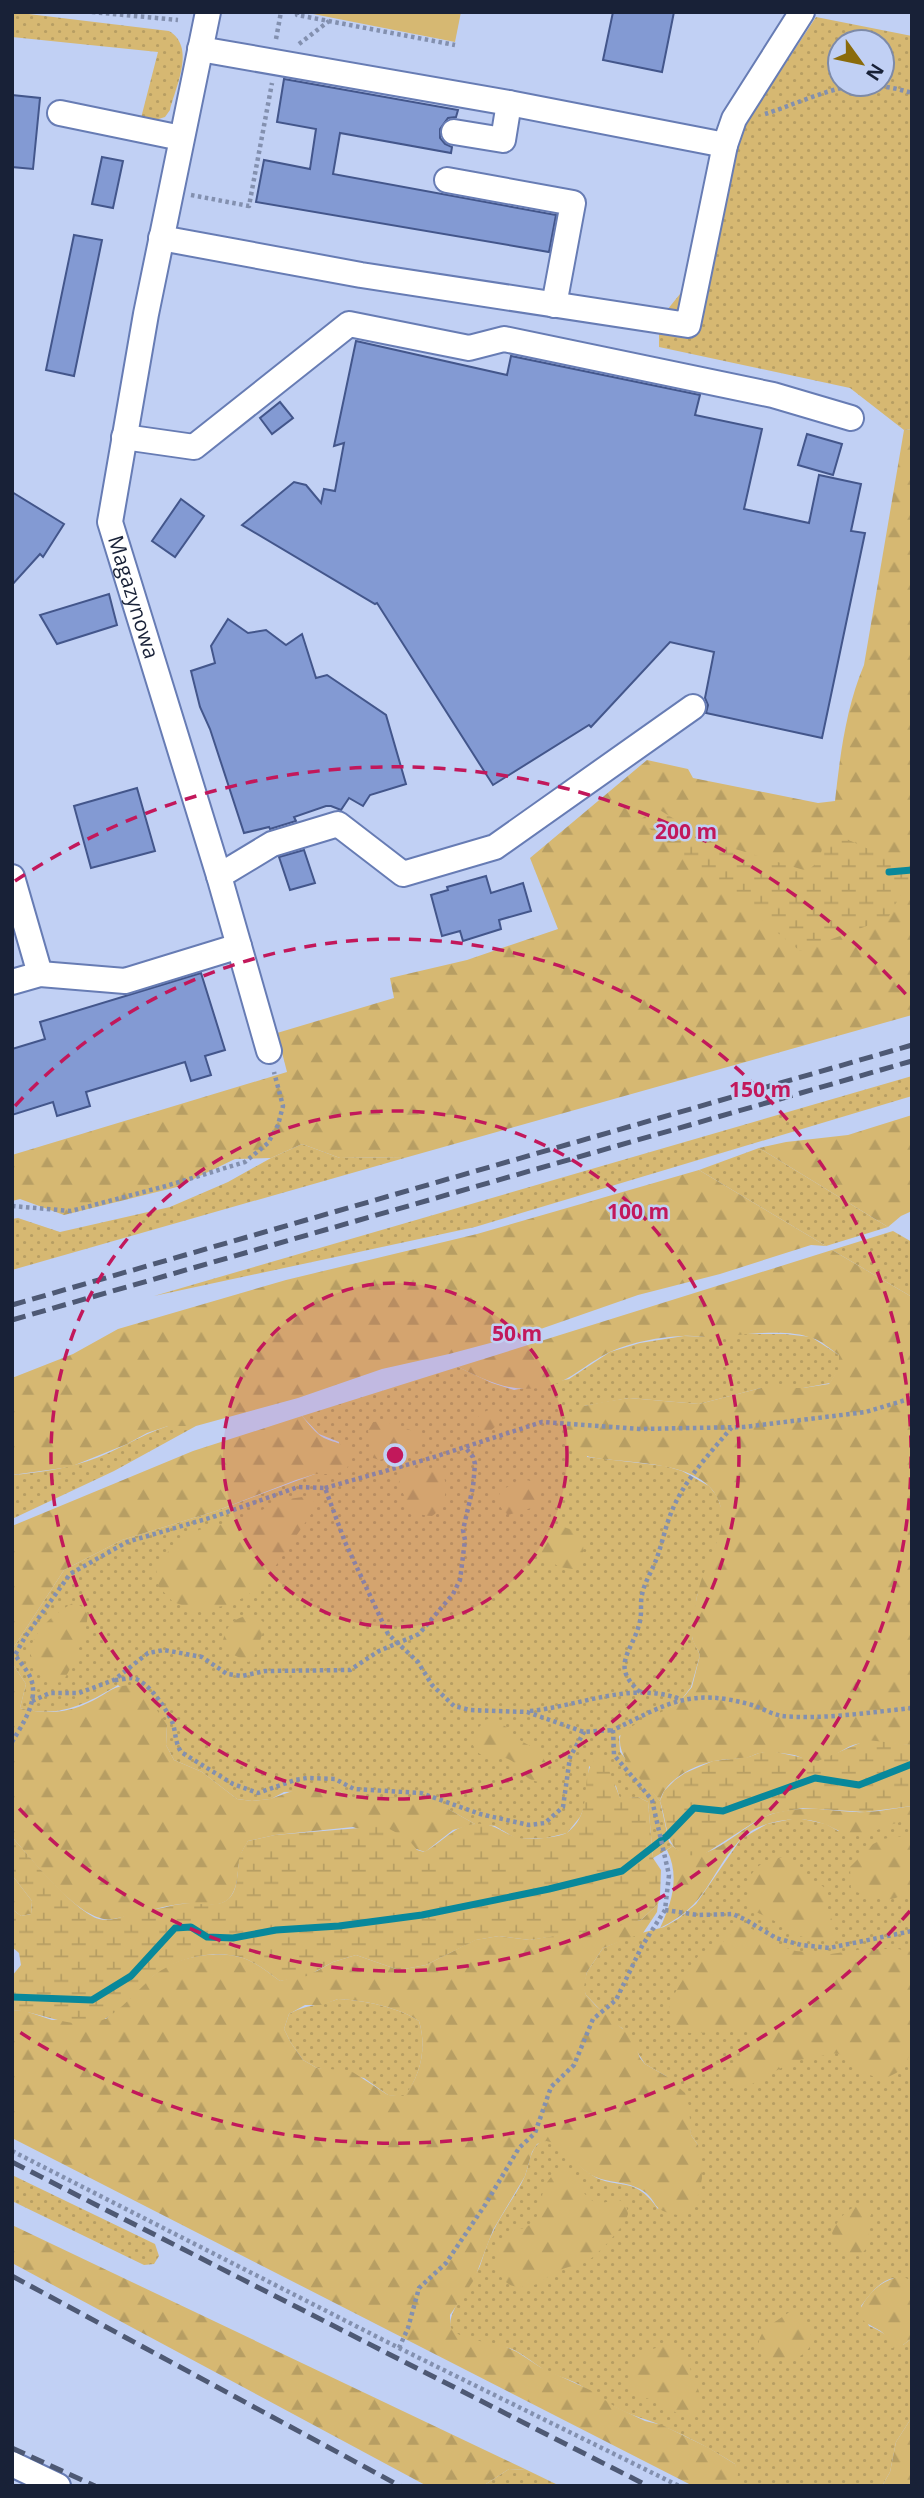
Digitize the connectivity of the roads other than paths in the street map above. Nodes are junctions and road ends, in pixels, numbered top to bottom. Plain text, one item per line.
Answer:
1 (208, 12) edge
2 (802, 12) edge
3 (200, 49) junction
4 (509, 103) junction
5 (60, 113) dead end
6 (454, 132) dead end
7 (728, 135) junction
8 (181, 138) junction
9 (447, 180) dead end
10 (161, 238) junction
11 (554, 304) junction
12 (851, 418) dead end
13 (124, 437) junction
14 (693, 707) dead end
15 (219, 876) junction
16 (12, 877) edge
17 (239, 946) junction
18 (40, 974) junction
19 (12, 982) edge
20 (269, 1051) road end
21 (12, 2464) edge
22 (58, 2486) edge

1 - 3 lane, Magazynowa
2 - 7 lane
3 - 4 lane
3 - 8 lane, Magazynowa
4 - 6 lane
4 - 7 lane
5 - 8 lane
7 - 11 lane
8 - 10 lane, Magazynowa
9 - 11 lane
10 - 11 lane
10 - 13 lane, Magazynowa
12 - 13 lane
13 - 15 lane, Magazynowa
14 - 15 lane
15 - 17 lane, Magazynowa
16 - 18 lane
17 - 18 lane
17 - 20 lane, Magazynowa
18 - 19 lane
21 - 22 lane

